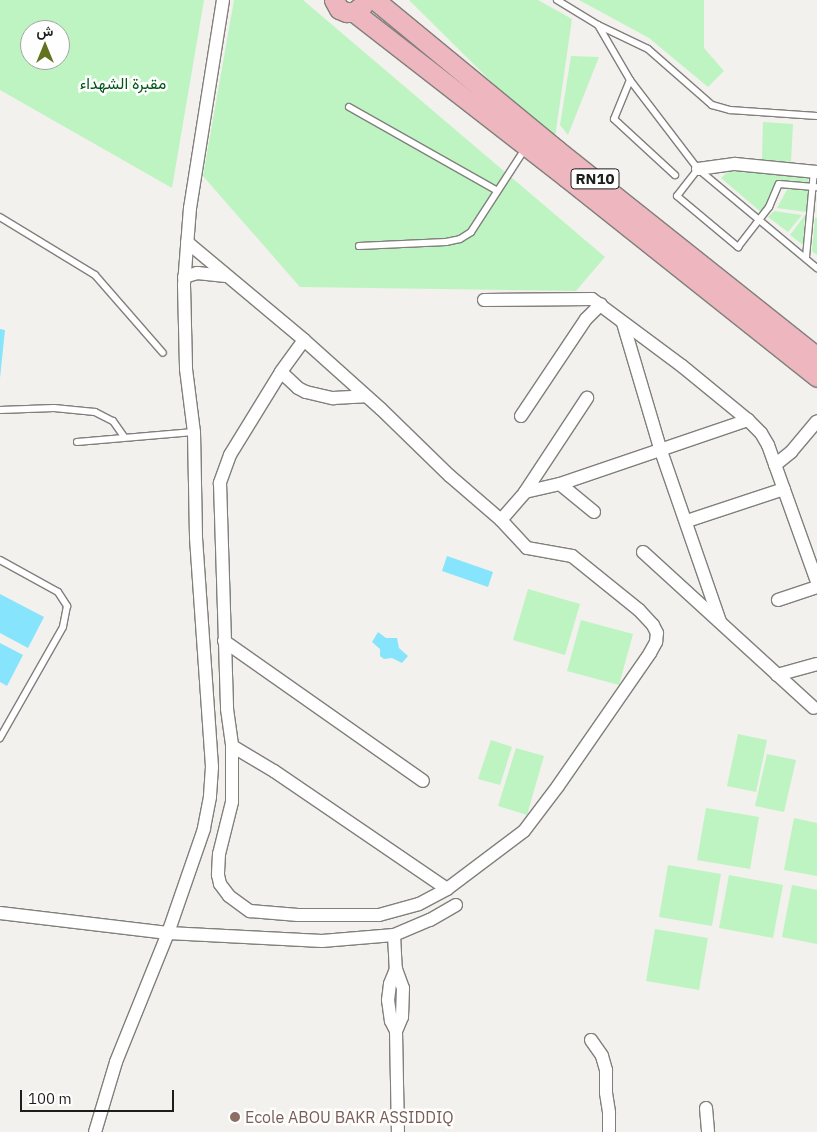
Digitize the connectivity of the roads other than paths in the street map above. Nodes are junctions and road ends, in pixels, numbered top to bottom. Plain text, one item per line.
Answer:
1 (223, 0) edge
2 (334, 0) edge
3 (557, 0) edge
4 (383, 3) edge
5 (360, 6) edge
6 (598, 25) junction
7 (630, 80) junction
8 (349, 107) dead end
9 (817, 116) edge
10 (526, 147) junction
11 (698, 169) junction
12 (815, 171) edge
13 (675, 175) dead end
14 (815, 187) edge
15 (496, 190) junction
16 (0, 217) edge
17 (759, 221) junction
18 (187, 242) junction
19 (359, 246) dead end
20 (806, 257) junction
21 (817, 268) edge
22 (227, 276) junction
23 (184, 277) junction
24 (484, 300) dead end
25 (601, 304) junction
26 (623, 323) junction
27 (304, 340) junction
28 (163, 353) dead end
29 (817, 357) edge
30 (281, 372) junction
31 (817, 377) edge
32 (366, 396) junction
33 (587, 398) dead end
34 (0, 410) edge
35 (520, 416) dead end
36 (748, 420) junction
37 (817, 421) edge
38 (194, 432) junction
39 (124, 437) junction
40 (77, 442) dead end
41 (661, 451) junction
42 (775, 465) junction
43 (560, 484) junction
44 (784, 489) junction
45 (525, 492) junction
46 (594, 512) dead end
47 (502, 520) junction
48 (687, 521) junction
49 (644, 552) dead end
50 (0, 560) edge
51 (817, 582) edge
52 (817, 587) edge
53 (778, 600) dead end
54 (720, 621) junction
55 (224, 641) junction
56 (817, 664) edge
57 (777, 674) junction
58 (814, 708) dead end
59 (0, 738) edge
60 (232, 746) junction
61 (423, 780) dead end
62 (447, 889) junction
63 (456, 905) dead end
64 (0, 912) edge
65 (168, 933) junction
66 (394, 935) junction
67 (591, 1040) dead end
68 (706, 1108) dead end
69 (95, 1132) edge
70 (398, 1132) edge
71 (610, 1132) edge
72 (708, 1132) edge

1 - 18 street
2 - 5 main road, RN10
3 - 6 lane
4 - 29 main road, RN10
5 - 10 main road, RN10
6 - 7 lane
6 - 9 lane
7 - 11 lane
7 - 13 lane
8 - 15 lane
10 - 15 lane
10 - 31 main road, RN10
11 - 12 street
11 - 17 lane
11 - 17 lane
12 - 14 lane
14 - 17 lane
14 - 20 lane
15 - 19 lane
16 - 28 lane
17 - 20 lane
18 - 22 street
18 - 23 street
20 - 21 lane
22 - 23 street
22 - 27 street
23 - 38 street
24 - 25 street
25 - 26 street
25 - 35 street
26 - 36 street
26 - 41 street
27 - 30 street
27 - 32 street
30 - 32 street
30 - 55 street
32 - 47 street
33 - 45 street
34 - 39 lane
36 - 41 street
36 - 42 street
37 - 42 street
38 - 39 lane
38 - 65 street
39 - 40 lane
41 - 43 street
41 - 48 street
42 - 44 street
43 - 45 street
43 - 46 street
44 - 48 street
44 - 51 street
45 - 47 street
47 - 62 street
48 - 54 street
49 - 54 street
50 - 59 lane
52 - 53 street
54 - 57 street
55 - 60 street
55 - 61 street
56 - 57 street
57 - 58 street
60 - 62 street
60 - 62 street
63 - 66 street
64 - 65 street
65 - 66 street
65 - 69 street
66 - 70 street
67 - 71 street
68 - 72 street

